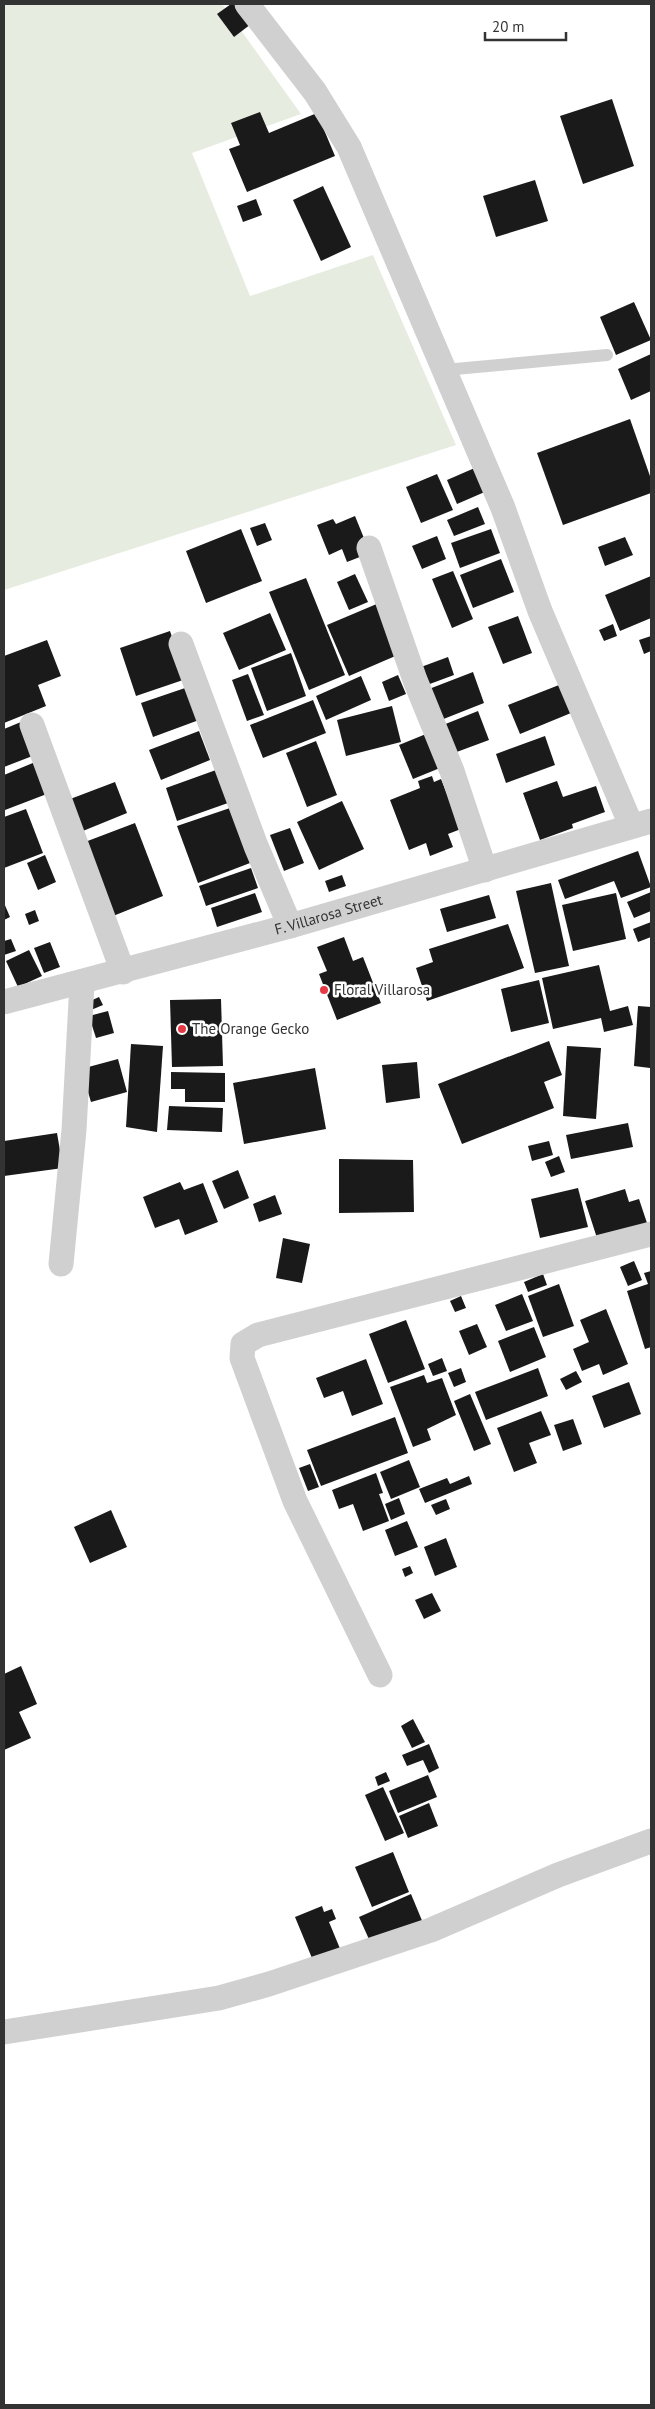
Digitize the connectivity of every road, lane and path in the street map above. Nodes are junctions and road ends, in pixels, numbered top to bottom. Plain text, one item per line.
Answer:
1 (246, 4) edge
2 (607, 355) dead end
3 (444, 370) junction
4 (369, 548) dead end
5 (181, 644) dead end
6 (32, 725) dead end
7 (641, 823) edge
8 (485, 870) junction
9 (290, 926) junction
10 (123, 972) junction
11 (82, 983) junction
12 (4, 1002) edge
13 (651, 1234) edge
14 (61, 1264) dead end
15 (380, 1675) dead end
16 (651, 1841) edge
17 (4, 2032) edge

1 - 3 street
2 - 3 lane
3 - 7 street
4 - 8 street
5 - 9 street
6 - 10 street
7 - 8 street, F. Villarosa Street
8 - 9 street, F. Villarosa Street
9 - 10 street, F. Villarosa Street
10 - 11 street, F. Villarosa Street
11 - 12 street, F. Villarosa Street
11 - 14 street
13 - 15 street
16 - 17 street

